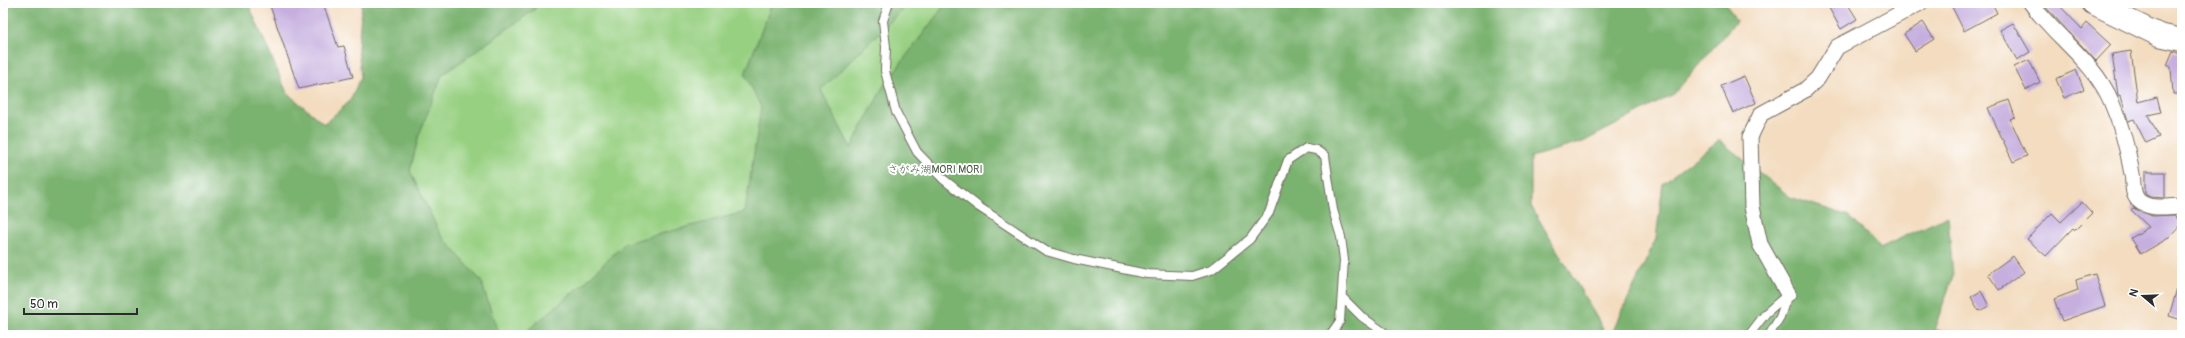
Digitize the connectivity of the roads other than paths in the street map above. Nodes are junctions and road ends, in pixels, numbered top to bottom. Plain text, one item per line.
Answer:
1 (889, 3) edge
2 (1920, 3) edge
3 (2031, 3) edge
4 (2093, 3) edge
5 (2182, 40) edge
6 (2182, 206) edge
7 (1788, 294) junction
8 (1342, 297) junction
9 (1330, 335) edge
10 (1388, 335) edge
11 (1749, 335) edge
12 (1769, 335) edge

1 - 8 lane
2 - 7 street
3 - 6 street
4 - 5 main road
7 - 11 lane
7 - 12 lane
8 - 9 lane
8 - 10 lane

